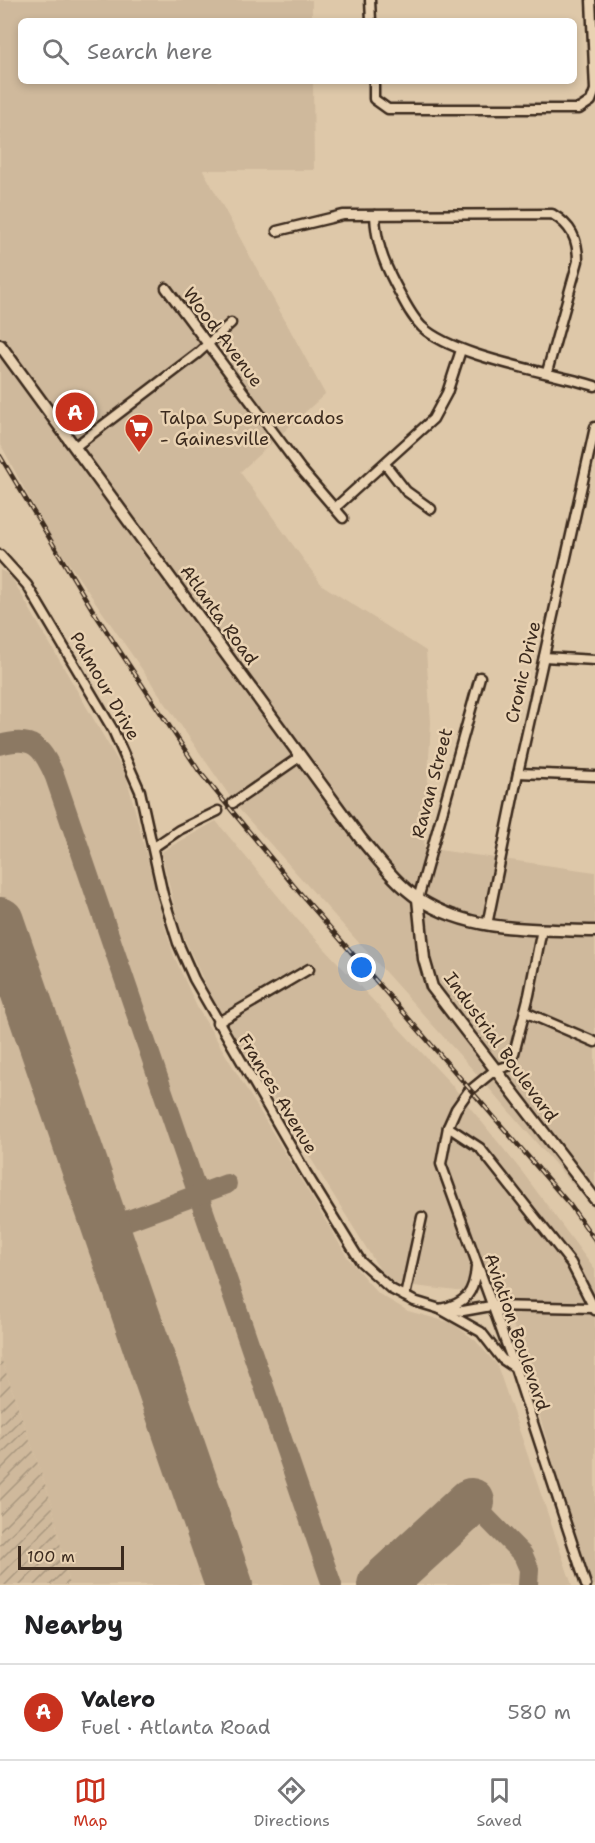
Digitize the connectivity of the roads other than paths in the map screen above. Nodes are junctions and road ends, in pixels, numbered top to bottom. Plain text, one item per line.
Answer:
1 (370, 0) edge
2 (591, 0) edge
3 (371, 18) edge
4 (374, 84) edge
5 (375, 215) junction
6 (277, 231) dead end
7 (166, 288) dead end
8 (231, 323) dead end
9 (208, 344) junction
10 (0, 345) edge
11 (461, 350) junction
12 (547, 372) junction
13 (595, 386) edge
14 (595, 427) edge
15 (76, 446) junction
16 (384, 464) junction
17 (336, 507) junction
18 (431, 509) dead end
19 (343, 518) dead end
20 (0, 555) edge
21 (544, 657) junction
22 (595, 660) edge
23 (480, 677) dead end
24 (300, 756) junction
25 (518, 773) junction
26 (595, 776) edge
27 (233, 803) dead end
28 (218, 811) dead end
29 (154, 847) junction
30 (418, 899) junction
31 (487, 925) junction
32 (542, 929) junction
33 (595, 931) edge
34 (309, 969) dead end
35 (525, 1012) junction
36 (217, 1023) junction
37 (595, 1042) edge
38 (495, 1070) junction
39 (448, 1128) junction
40 (595, 1199) edge
41 (422, 1216) dead end
42 (476, 1264) junction
43 (405, 1296) junction
44 (491, 1306) junction
45 (440, 1309) junction
46 (595, 1309) edge
47 (515, 1368) junction
48 (586, 1585) edge

1 - 3 street
2 - 4 street
5 - 6 street
5 - 11 street
5 - 12 street
7 - 9 street, Wood Avenue
8 - 9 street
9 - 15 street
9 - 17 street, Wood Avenue
10 - 15 main road, Atlanta Road
11 - 12 street
11 - 16 street
12 - 13 street
14 - 21 street, Cronic Drive
15 - 24 main road, Atlanta Road
16 - 17 street
16 - 18 street
17 - 19 street, Wood Avenue
20 - 29 street, Palmour Drive
21 - 22 street
21 - 25 street, Cronic Drive
23 - 30 street, Ravan Street
24 - 27 street
24 - 30 main road, Atlanta Road
25 - 26 street
25 - 31 street, Cronic Drive
28 - 29 street
29 - 36 street, Frances Avenue
30 - 31 main road, Atlanta Road
30 - 38 main road, Industrial Boulevard
31 - 32 main road, Atlanta Road
32 - 33 main road, Atlanta Road
32 - 35 street
34 - 36 street
35 - 37 street
35 - 38 street, Aviation Boulevard
36 - 43 street, Frances Avenue
38 - 39 street, Aviation Boulevard
38 - 40 main road, Industrial Boulevard
39 - 42 street, Aviation Boulevard
39 - 46 street
41 - 43 street
42 - 44 street, Aviation Boulevard
42 - 45 street
43 - 45 street, Frances Avenue
44 - 45 street, Frances Avenue
44 - 46 street, Frances Avenue
44 - 47 street, Aviation Boulevard
45 - 47 street, Frances Avenue
47 - 48 street, Aviation Boulevard

